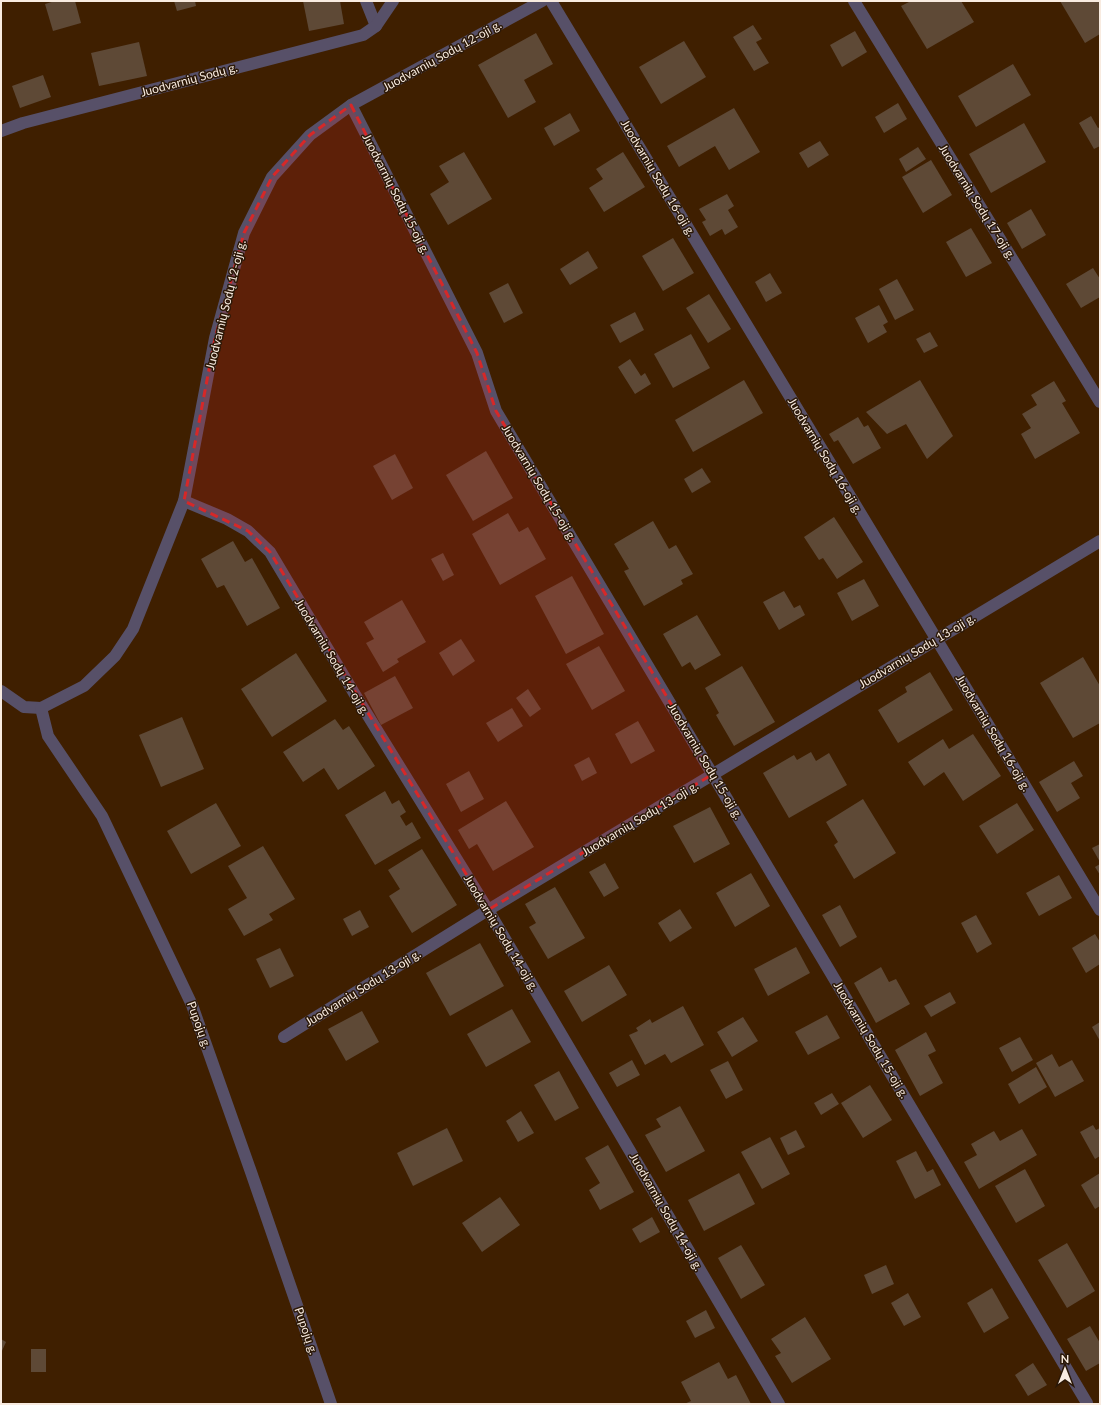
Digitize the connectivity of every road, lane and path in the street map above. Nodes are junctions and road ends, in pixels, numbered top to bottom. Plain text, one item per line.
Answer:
1 (366, 1) edge
2 (393, 1) edge
3 (542, 1) edge
4 (551, 1) edge
5 (854, 1) edge
6 (376, 26) junction
7 (351, 105) junction
8 (1, 131) edge
9 (1100, 402) edge
10 (184, 501) junction
11 (1100, 541) edge
12 (936, 640) junction
13 (1, 691) edge
14 (41, 708) junction
15 (713, 774) junction
16 (488, 910) junction
17 (1100, 910) edge
18 (284, 1037) dead end
19 (1087, 1403) edge
20 (331, 1404) edge
21 (779, 1404) edge

1 - 6 street
2 - 6 street
3 - 7 street, Juodvarnių Sodų 12-oji g.
4 - 12 street, Juodvarnių Sodų 16-oji g.
5 - 9 street, Juodvarnių Sodų 17-oji g.
6 - 8 street, Juodvarnių Sodų g.
7 - 10 street, Juodvarnių Sodų 12-oji g.
7 - 15 street, Juodvarnių Sodų 15-oji g.
10 - 14 street, Juodvarnių Sodų 12-oji g.
10 - 16 street, Juodvarnių Sodų 14-oji g.
11 - 12 street, Juodvarnių Sodų 13-oji g.
12 - 15 street, Juodvarnių Sodų 13-oji g.
12 - 17 street, Juodvarnių Sodų 16-oji g.
13 - 14 street
14 - 20 street, Pupojų g.
15 - 16 street, Juodvarnių Sodų 13-oji g.
15 - 19 street, Juodvarnių Sodų 15-oji g.
16 - 18 street, Juodvarnių Sodų 13-oji g.
16 - 21 street, Juodvarnių Sodų 14-oji g.

